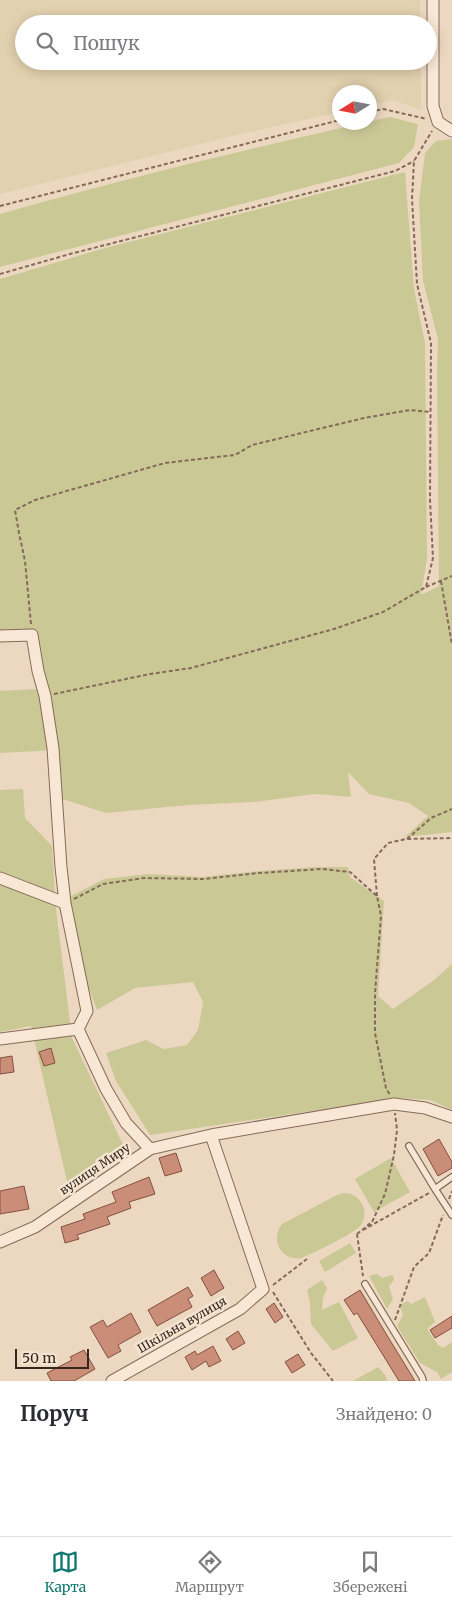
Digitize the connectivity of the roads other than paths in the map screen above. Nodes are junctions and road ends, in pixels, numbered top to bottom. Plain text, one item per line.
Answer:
1 (433, 0) edge
2 (433, 15) edge
3 (433, 70) edge
4 (452, 131) edge
5 (0, 636) edge
6 (0, 878) edge
7 (65, 903) junction
8 (78, 1029) junction
9 (0, 1039) edge
10 (452, 1117) edge
11 (211, 1135) junction
12 (408, 1146) dead end
13 (150, 1149) junction
14 (452, 1177) edge
15 (435, 1189) junction
16 (452, 1215) edge
17 (0, 1242) edge
18 (365, 1284) road end
19 (112, 1381) edge
20 (423, 1381) edge

1 - 2 street
3 - 4 street
5 - 7 street
6 - 7 street
7 - 8 street
8 - 9 street
8 - 13 street
10 - 11 street, вулиця Миру
11 - 13 street, вулиця Миру
11 - 19 street, Шкільна вулиця
12 - 15 lane
13 - 17 street, вулиця Миру
14 - 15 lane
15 - 16 lane
18 - 20 lane

